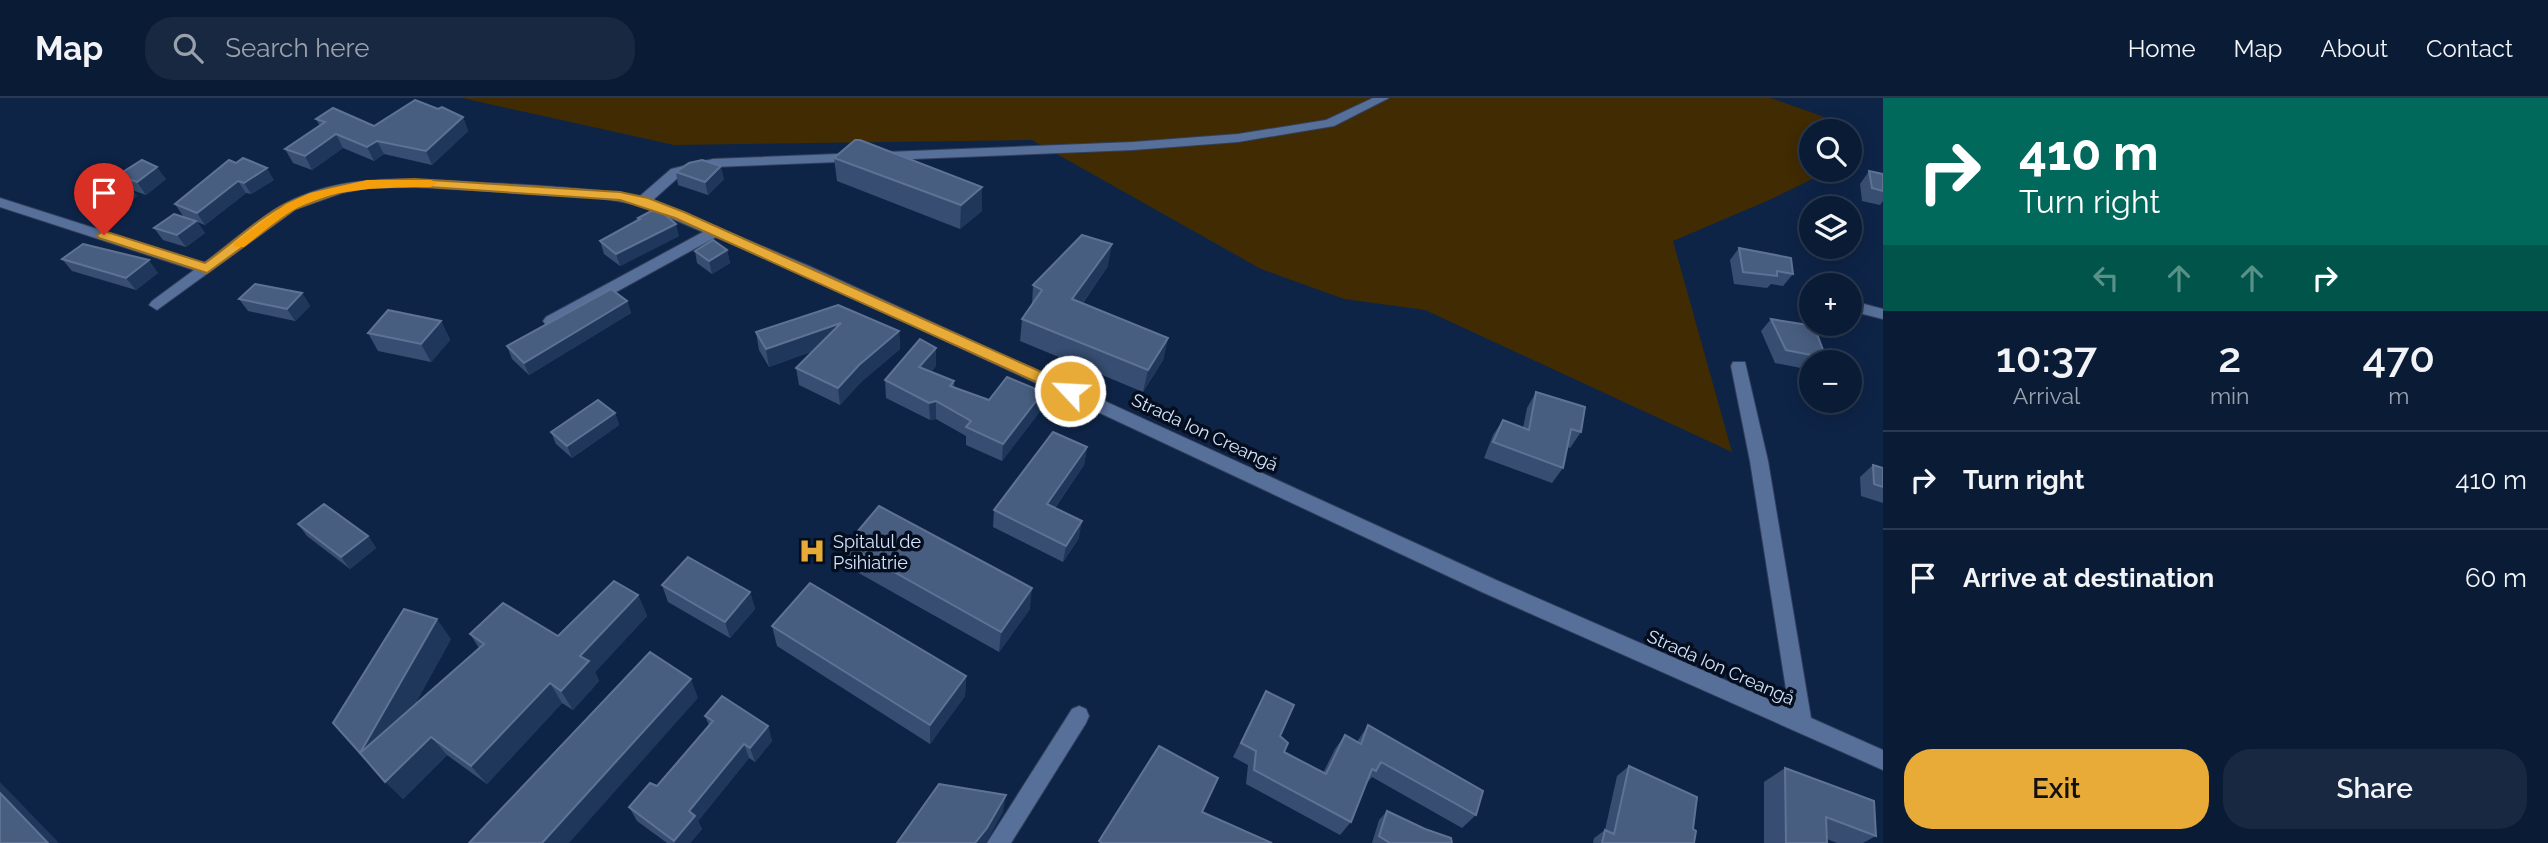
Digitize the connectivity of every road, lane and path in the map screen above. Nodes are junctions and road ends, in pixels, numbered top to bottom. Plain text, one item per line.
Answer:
1 (1383, 98) edge
2 (643, 201) junction
3 (0, 202) edge
4 (716, 231) junction
5 (207, 269) junction
6 (157, 305) dead end
7 (1864, 309) dead end
8 (1883, 314) edge
9 (551, 321) edge
10 (1739, 366) dead end
11 (1079, 716) dead end
12 (1801, 724) junction
13 (1883, 760) edge
14 (998, 843) edge

1 - 2 street
2 - 4 street, Strada Ion Creangă
2 - 5 street, Strada Ion Creangă
3 - 5 street
4 - 9 street
4 - 12 street, Strada Ion Creangă
5 - 6 street, Strada Ion Creangă
7 - 8 street
10 - 12 street
11 - 14 street
12 - 13 street, Strada Ion Creangă

